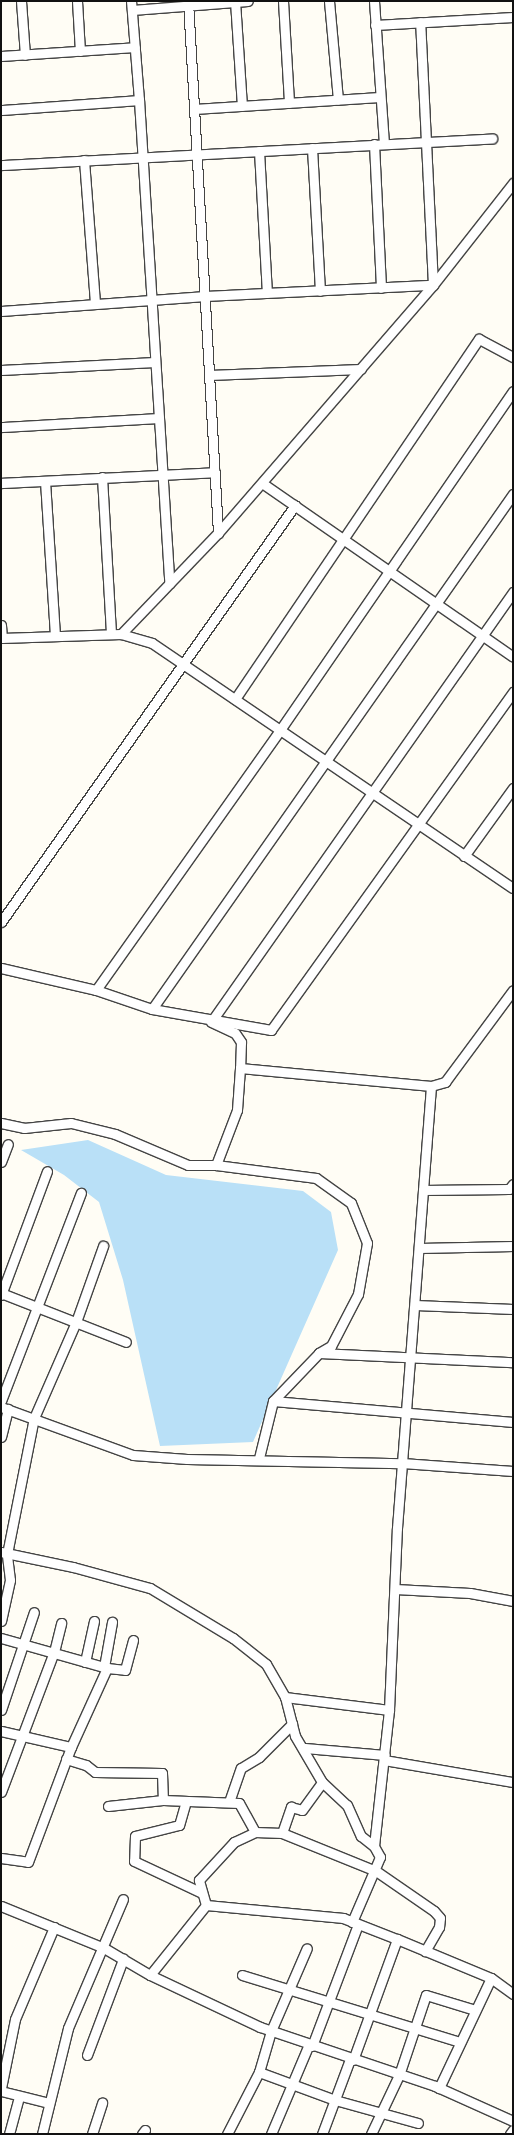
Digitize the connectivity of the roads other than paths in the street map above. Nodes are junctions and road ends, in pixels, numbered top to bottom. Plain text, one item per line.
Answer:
1 (21, 1) edge
2 (77, 1) edge
3 (248, 1) edge
4 (283, 1) edge
5 (329, 1) edge
6 (374, 1) edge
7 (235, 2) edge
8 (188, 4) edge
9 (131, 6) edge
10 (513, 17) edge
11 (420, 22) junction
12 (375, 24) junction
13 (135, 47) junction
14 (80, 51) junction
15 (25, 55) junction
16 (1, 56) edge
17 (380, 97) junction
18 (139, 100) junction
19 (338, 100) junction
20 (289, 103) junction
21 (242, 106) junction
22 (194, 109) junction
23 (1, 110) edge
24 (492, 138) dead end
25 (426, 141) junction
26 (379, 144) junction
27 (312, 148) junction
28 (259, 151) junction
29 (196, 154) junction
30 (142, 157) junction
31 (84, 160) junction
32 (1, 165) edge
33 (512, 188) edge
34 (433, 285) junction
35 (381, 288) junction
36 (320, 291) junction
37 (267, 293) junction
38 (205, 296) junction
39 (151, 300) junction
40 (95, 304) junction
41 (1, 311) edge
42 (513, 357) edge
43 (155, 362) junction
44 (361, 368) junction
45 (1, 370) edge
46 (209, 375) junction
47 (513, 391) edge
48 (159, 418) junction
49 (1, 427) edge
50 (215, 472) junction
51 (162, 474) junction
52 (102, 477) junction
53 (45, 481) junction
54 (262, 482) junction
55 (1, 483) edge
56 (513, 494) edge
57 (295, 505) junction
58 (218, 533) junction
59 (343, 539) junction
60 (390, 571) junction
61 (169, 583) junction
62 (513, 592) edge
63 (436, 603) junction
64 (1, 625) edge
65 (116, 634) junction
66 (481, 635) junction
67 (55, 636) junction
68 (2, 638) edge
69 (513, 657) edge
70 (183, 664) junction
71 (513, 692) edge
72 (234, 699) junction
73 (280, 730) junction
74 (324, 760) junction
75 (513, 788) edge
76 (370, 792) junction
77 (419, 825) junction
78 (464, 856) junction
79 (513, 888) edge
80 (1, 922) edge
81 (1, 968) edge
82 (96, 990) junction
83 (513, 990) edge
84 (152, 1009) junction
85 (211, 1022) junction
86 (240, 1068) junction
87 (432, 1086) junction
88 (1, 1123) edge
89 (8, 1144) dead end
90 (1, 1162) edge
91 (216, 1165) junction
92 (47, 1171) dead end
93 (513, 1184) edge
94 (424, 1190) junction
95 (81, 1193) dead end
96 (103, 1246) dead end
97 (513, 1246) edge
98 (419, 1248) junction
99 (2, 1294) edge
100 (414, 1305) junction
101 (38, 1307) junction
102 (513, 1309) edge
103 (76, 1322) junction
104 (126, 1342) dead end
105 (319, 1353) junction
106 (411, 1356) junction
107 (513, 1362) edge
108 (1, 1401) edge
109 (273, 1401) junction
110 (5, 1408) edge
111 (405, 1412) junction
112 (34, 1418) junction
113 (513, 1422) edge
114 (1, 1437) edge
115 (259, 1458) junction
116 (402, 1464) junction
117 (513, 1471) edge
118 (4, 1553) edge
119 (395, 1589) junction
120 (513, 1601) edge
121 (34, 1612) dead end
122 (94, 1621) dead end
123 (1, 1622) edge
124 (112, 1622) dead end
125 (61, 1623) dead end
126 (1, 1638) edge
127 (133, 1640) dead end
128 (24, 1644) junction
129 (54, 1652) junction
130 (85, 1662) junction
131 (105, 1668) junction
132 (285, 1697) junction
133 (1, 1710) edge
134 (389, 1710) junction
135 (292, 1724) junction
136 (1, 1731) edge
137 (21, 1735) junction
138 (71, 1747) junction
139 (305, 1748) junction
140 (66, 1758) junction
141 (384, 1758) junction
142 (322, 1782) junction
143 (513, 1782) edge
144 (1, 1792) edge
145 (163, 1800) junction
146 (186, 1801) junction
147 (229, 1802) junction
148 (108, 1806) dead end
149 (255, 1832) junction
150 (282, 1833) junction
151 (374, 1846) junction
152 (1, 1858) edge
153 (376, 1871) junction
154 (202, 1893) junction
155 (123, 1899) dead end
156 (206, 1905) junction
157 (1, 1906) edge
158 (355, 1923) junction
159 (54, 1928) junction
160 (397, 1939) junction
161 (104, 1948) junction
162 (307, 1948) dead end
163 (426, 1951) junction
164 (123, 1959) junction
165 (150, 1975) junction
166 (242, 1975) dead end
167 (491, 1978) junction
168 (289, 1989) junction
169 (513, 1994) edge
170 (328, 2001) junction
171 (475, 2010) junction
172 (370, 2014) junction
173 (415, 2028) junction
174 (271, 2031) junction
175 (460, 2042) junction
176 (311, 2045) junction
177 (87, 2055) dead end
178 (352, 2060) junction
179 (258, 2072) junction
180 (399, 2075) junction
181 (291, 2085) junction
182 (1, 2088) edge
183 (438, 2088) junction
184 (1, 2092) edge
185 (18, 2096) junction
186 (335, 2100) junction
187 (49, 2103) junction
188 (102, 2103) dead end
189 (381, 2113) junction
190 (513, 2121) edge
191 (418, 2123) dead end
192 (513, 2130) edge
193 (9, 2134) edge
194 (42, 2134) edge
195 (92, 2134) edge
196 (227, 2134) edge
197 (271, 2134) edge
198 (322, 2134) edge
199 (371, 2134) edge
200 (510, 2134) edge

1 - 15 street
2 - 14 street
3 - 7 street
4 - 20 street
5 - 19 street
6 - 12 street
7 - 8 street
7 - 21 street
8 - 9 street
8 - 22 street
9 - 13 street
10 - 11 street
11 - 12 street
11 - 25 street
12 - 17 street
13 - 14 street
13 - 18 street
14 - 15 street
15 - 16 street
17 - 19 street
17 - 26 street
18 - 23 street
18 - 30 street
19 - 20 street
20 - 21 street
21 - 22 street
22 - 29 street
24 - 25 street
25 - 26 street
25 - 34 street
26 - 27 street
26 - 35 street
27 - 28 street
27 - 36 street
28 - 29 street
28 - 37 street
29 - 30 street
29 - 38 street
30 - 31 street
30 - 39 street
31 - 32 street
31 - 40 street
33 - 34 street
34 - 35 street
34 - 44 street
35 - 36 street
36 - 37 street
37 - 38 street
38 - 39 street
38 - 46 street
39 - 40 street
39 - 43 street
40 - 41 street
42 - 59 street
43 - 45 street
43 - 48 street
44 - 46 street
44 - 54 street
46 - 50 street
47 - 60 street
48 - 49 street
48 - 51 street
50 - 51 street
50 - 58 street
51 - 52 street
51 - 61 street
52 - 53 street
52 - 65 street
53 - 55 street
53 - 67 street
54 - 57 street
54 - 58 street
56 - 63 street
57 - 59 street
57 - 70 street
58 - 61 street
59 - 60 street
59 - 72 street
60 - 63 street
60 - 73 street
61 - 65 street
62 - 66 street
63 - 66 street
63 - 74 street
64 - 68 street
65 - 67 street
65 - 70 street
66 - 69 street
66 - 76 street
67 - 68 street
70 - 72 street
70 - 80 street
71 - 77 street
72 - 73 street
73 - 74 street
73 - 82 street
74 - 76 street
74 - 84 street
75 - 78 street
76 - 77 street
76 - 85 street
77 - 78 street
77 - 85 street
78 - 79 street
81 - 82 street
82 - 84 street
83 - 87 street
84 - 85 street
85 - 86 street
86 - 87 street
86 - 91 street
87 - 94 street
88 - 91 street
89 - 90 street
91 - 105 street
92 - 99 street
93 - 94 street
94 - 98 street
95 - 101 street
96 - 103 street
97 - 98 street
98 - 100 street
99 - 101 street
100 - 102 street
100 - 106 street
101 - 103 street
101 - 108 street
103 - 104 street
103 - 112 street
105 - 106 street
105 - 109 street
106 - 107 street
106 - 111 street
109 - 111 street
109 - 115 street
110 - 112 street
110 - 114 street
111 - 113 street
111 - 116 street
112 - 115 street
112 - 118 street
115 - 116 street
116 - 117 street
116 - 119 street
118 - 123 street
118 - 132 street
119 - 120 street
119 - 134 street
121 - 128 street
122 - 130 street
124 - 131 street
125 - 129 street
126 - 128 street
127 - 131 street
128 - 129 street
128 - 133 street
129 - 130 street
129 - 137 street
130 - 131 street
131 - 138 street
132 - 134 street
132 - 135 street
134 - 141 street
135 - 139 street
135 - 147 street
136 - 137 street
137 - 138 street
137 - 144 street
138 - 140 street
139 - 141 street
139 - 142 street
140 - 145 street
140 - 152 street
141 - 143 street
141 - 151 street
142 - 150 street
142 - 151 street
145 - 146 street
145 - 148 street
146 - 147 street
146 - 154 street
147 - 149 street
149 - 150 street
149 - 154 street
150 - 153 street
151 - 153 street
153 - 158 street
153 - 163 street
154 - 156 street
155 - 161 street
156 - 158 street
156 - 165 street
157 - 159 street
158 - 160 street
158 - 170 street
159 - 161 street
159 - 182 street
160 - 163 street
160 - 172 street
161 - 164 street
161 - 187 street
162 - 168 street
163 - 167 street
164 - 165 street
164 - 177 street
165 - 174 street
166 - 168 street
167 - 169 street
167 - 171 street
168 - 170 street
168 - 174 street
170 - 172 street
170 - 176 street
171 - 173 street
171 - 175 street
172 - 173 street
172 - 178 street
173 - 175 street
173 - 180 street
174 - 176 street
174 - 179 street
175 - 183 street
176 - 178 street
176 - 181 street
178 - 180 street
178 - 186 street
179 - 181 street
179 - 196 street
180 - 183 street
180 - 189 street
181 - 186 street
181 - 197 street
183 - 190 street
184 - 185 street
185 - 187 street
185 - 193 street
186 - 189 street
186 - 198 street
187 - 194 street
188 - 195 street
189 - 191 street
189 - 199 street
192 - 200 street

